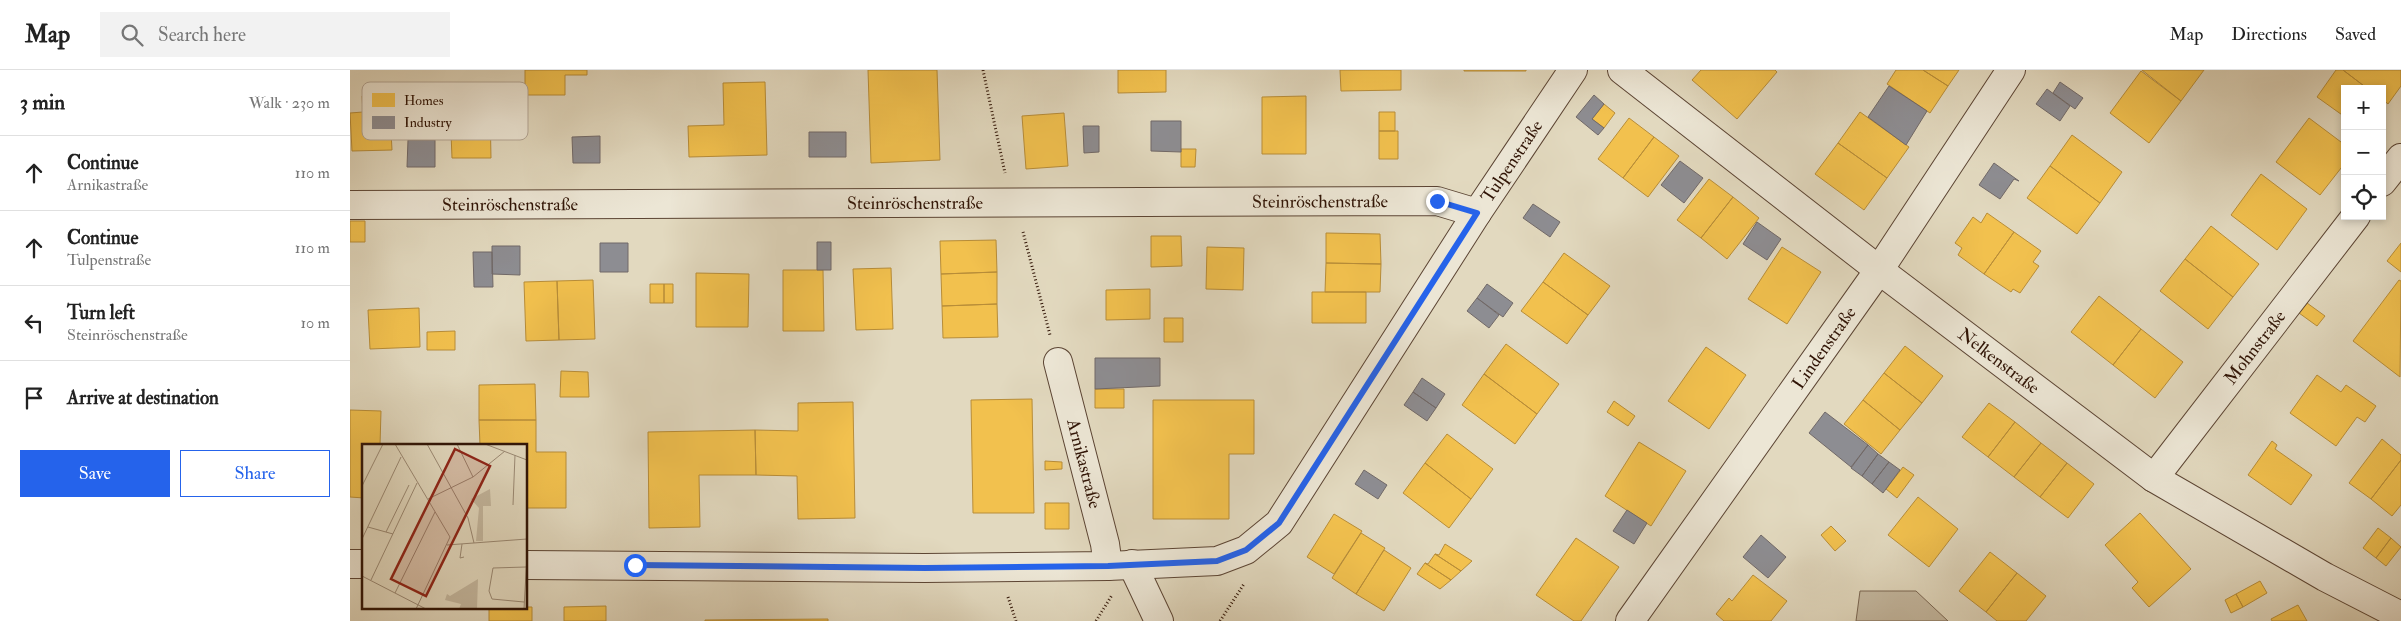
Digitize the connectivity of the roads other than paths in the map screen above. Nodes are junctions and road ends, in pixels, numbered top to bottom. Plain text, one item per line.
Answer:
1 (1573, 70) edge
2 (1622, 70) edge
3 (2011, 70) edge
4 (2401, 158) edge
5 (2386, 177) edge
6 (350, 205) edge
7 (1477, 213) junction
8 (2353, 220) edge
9 (1879, 270) junction
10 (1058, 362) dead end
11 (2154, 478) junction
12 (528, 565) edge
13 (1118, 574) junction
14 (2401, 616) edge
15 (1159, 621) edge
16 (1630, 621) edge

1 - 7 street, Tulpenstraße
2 - 9 street, Nelkenstraße
3 - 9 street, Lindenstraße
4 - 5 street
6 - 7 street, Steinröschenstraße
7 - 13 street, Tulpenstraße
8 - 11 street, Mohnstraße
9 - 11 street, Nelkenstraße
9 - 16 street, Lindenstraße
10 - 13 street, Arnikastraße
11 - 14 street, Nelkenstraße
12 - 13 street
13 - 15 street, Arnikastraße

